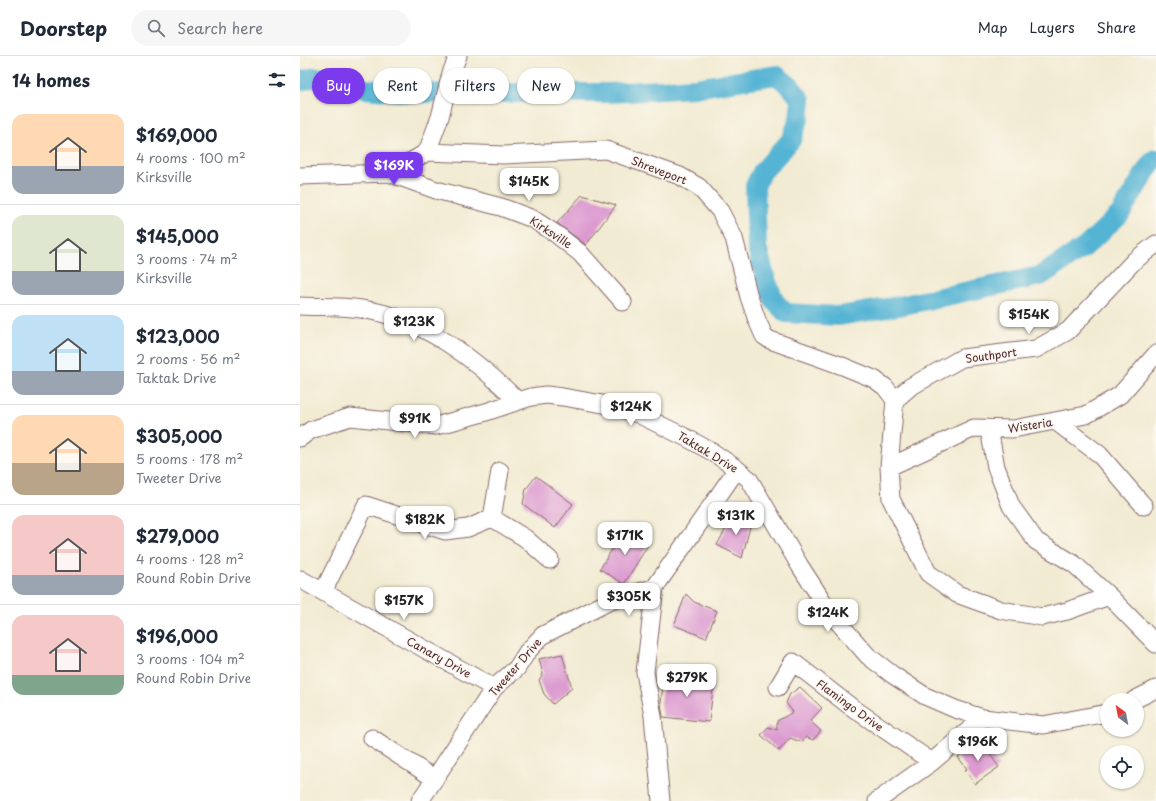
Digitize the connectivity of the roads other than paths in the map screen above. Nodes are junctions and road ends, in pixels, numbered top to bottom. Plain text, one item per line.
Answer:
1 (458, 56) edge
2 (427, 152) junction
3 (389, 173) junction
4 (300, 176) edge
5 (1156, 244) edge
6 (623, 302) dead end
7 (300, 306) edge
8 (1156, 354) edge
9 (895, 400) junction
10 (518, 401) junction
11 (1055, 421) junction
12 (989, 428) junction
13 (300, 438) edge
14 (889, 467) junction
15 (737, 469) junction
16 (500, 471) dead end
17 (1144, 506) dead end
18 (492, 518) junction
19 (550, 560) dead end
20 (300, 579) edge
21 (655, 587) junction
22 (323, 592) junction
23 (1109, 596) junction
24 (615, 600) junction
25 (652, 615) junction
26 (1156, 644) edge
27 (778, 687) dead end
28 (494, 688) junction
29 (1156, 689) edge
30 (1144, 695) edge
31 (1100, 714) edge
32 (983, 718) junction
33 (372, 738) dead end
34 (932, 762) junction
35 (435, 779) junction
36 (420, 801) edge
37 (661, 801) edge
38 (878, 801) edge

1 - 2 street
2 - 3 street
2 - 9 street, Shreveport
3 - 4 street
3 - 6 street, Kirksville
5 - 9 street, Southport
7 - 10 street
8 - 11 street, Wisteria
9 - 14 street
10 - 13 street, Taktak Drive
10 - 15 street, Taktak Drive
11 - 12 street, Wisteria
11 - 17 street
12 - 14 street, Wisteria
12 - 23 street
14 - 23 street
15 - 21 street
15 - 32 street, Taktak Drive
16 - 18 street
18 - 19 street
18 - 22 street
20 - 22 street, Canary Drive
21 - 24 street, Tweeter Drive
21 - 25 street
22 - 28 street, Canary Drive
23 - 26 street
24 - 25 street
24 - 28 street, Tweeter Drive
25 - 37 street
27 - 34 street, Flamingo Drive
28 - 35 street, Tweeter Drive
29 - 30 street
31 - 32 street, Taktak Drive
32 - 34 street
33 - 35 street
34 - 38 street
35 - 36 street, Tweeter Drive

